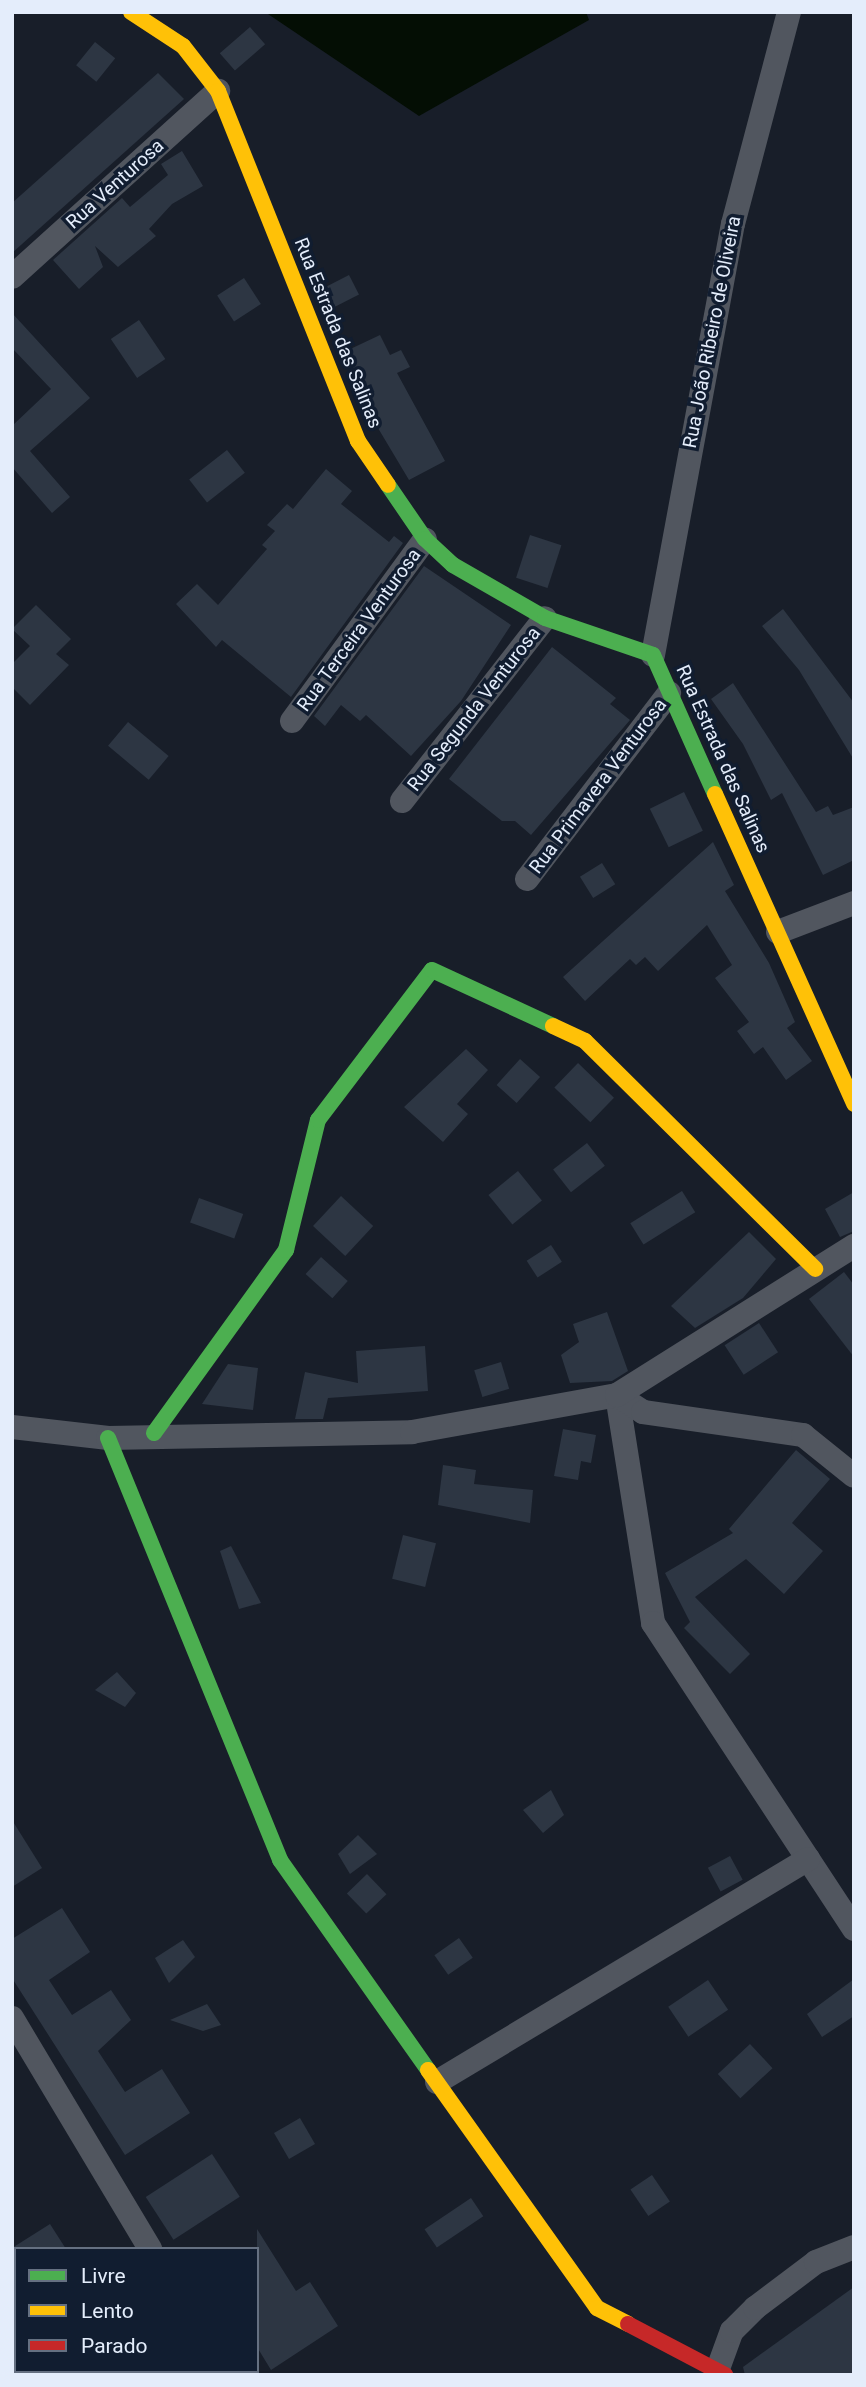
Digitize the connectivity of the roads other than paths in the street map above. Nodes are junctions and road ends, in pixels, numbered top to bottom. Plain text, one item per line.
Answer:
1 (131, 12) edge
2 (789, 12) edge
3 (218, 91) junction
4 (12, 277) edge
5 (425, 540) junction
6 (545, 618) junction
7 (653, 655) junction
8 (669, 694) junction
9 (292, 721) dead end
10 (402, 801) dead end
11 (527, 879) dead end
12 (854, 903) edge
13 (778, 932) junction
14 (854, 1104) edge
15 (854, 1246) edge
16 (815, 1269) junction
17 (617, 1395) junction
18 (12, 1427) edge
19 (154, 1433) junction
20 (108, 1438) junction
21 (854, 1476) edge
22 (808, 1859) junction
23 (854, 1929) edge
24 (12, 2018) edge
25 (437, 2082) junction
26 (149, 2247) edge
27 (854, 2248) edge
28 (722, 2371) edge

1 - 3 street, Rua Estrada das Salinas
2 - 7 street, Rua João Ribeiro de Oliveira
3 - 4 street, Rua Venturosa
3 - 5 street, Rua Estrada das Salinas
5 - 6 street, Rua Estrada das Salinas
5 - 9 street, Rua Terceira Venturosa
6 - 7 street, Rua Estrada das Salinas
6 - 10 street, Rua Segunda Venturosa
7 - 8 street, Rua Estrada das Salinas
8 - 11 street, Rua Primavera Venturosa
8 - 13 street, Rua Estrada das Salinas
12 - 13 street
13 - 14 street, Rua Estrada das Salinas
15 - 16 street
16 - 17 street
16 - 19 street
17 - 19 street
17 - 21 street
17 - 22 street
18 - 20 street
19 - 20 street
20 - 25 street
22 - 23 street
22 - 25 street
24 - 26 street
25 - 28 street
27 - 28 street

